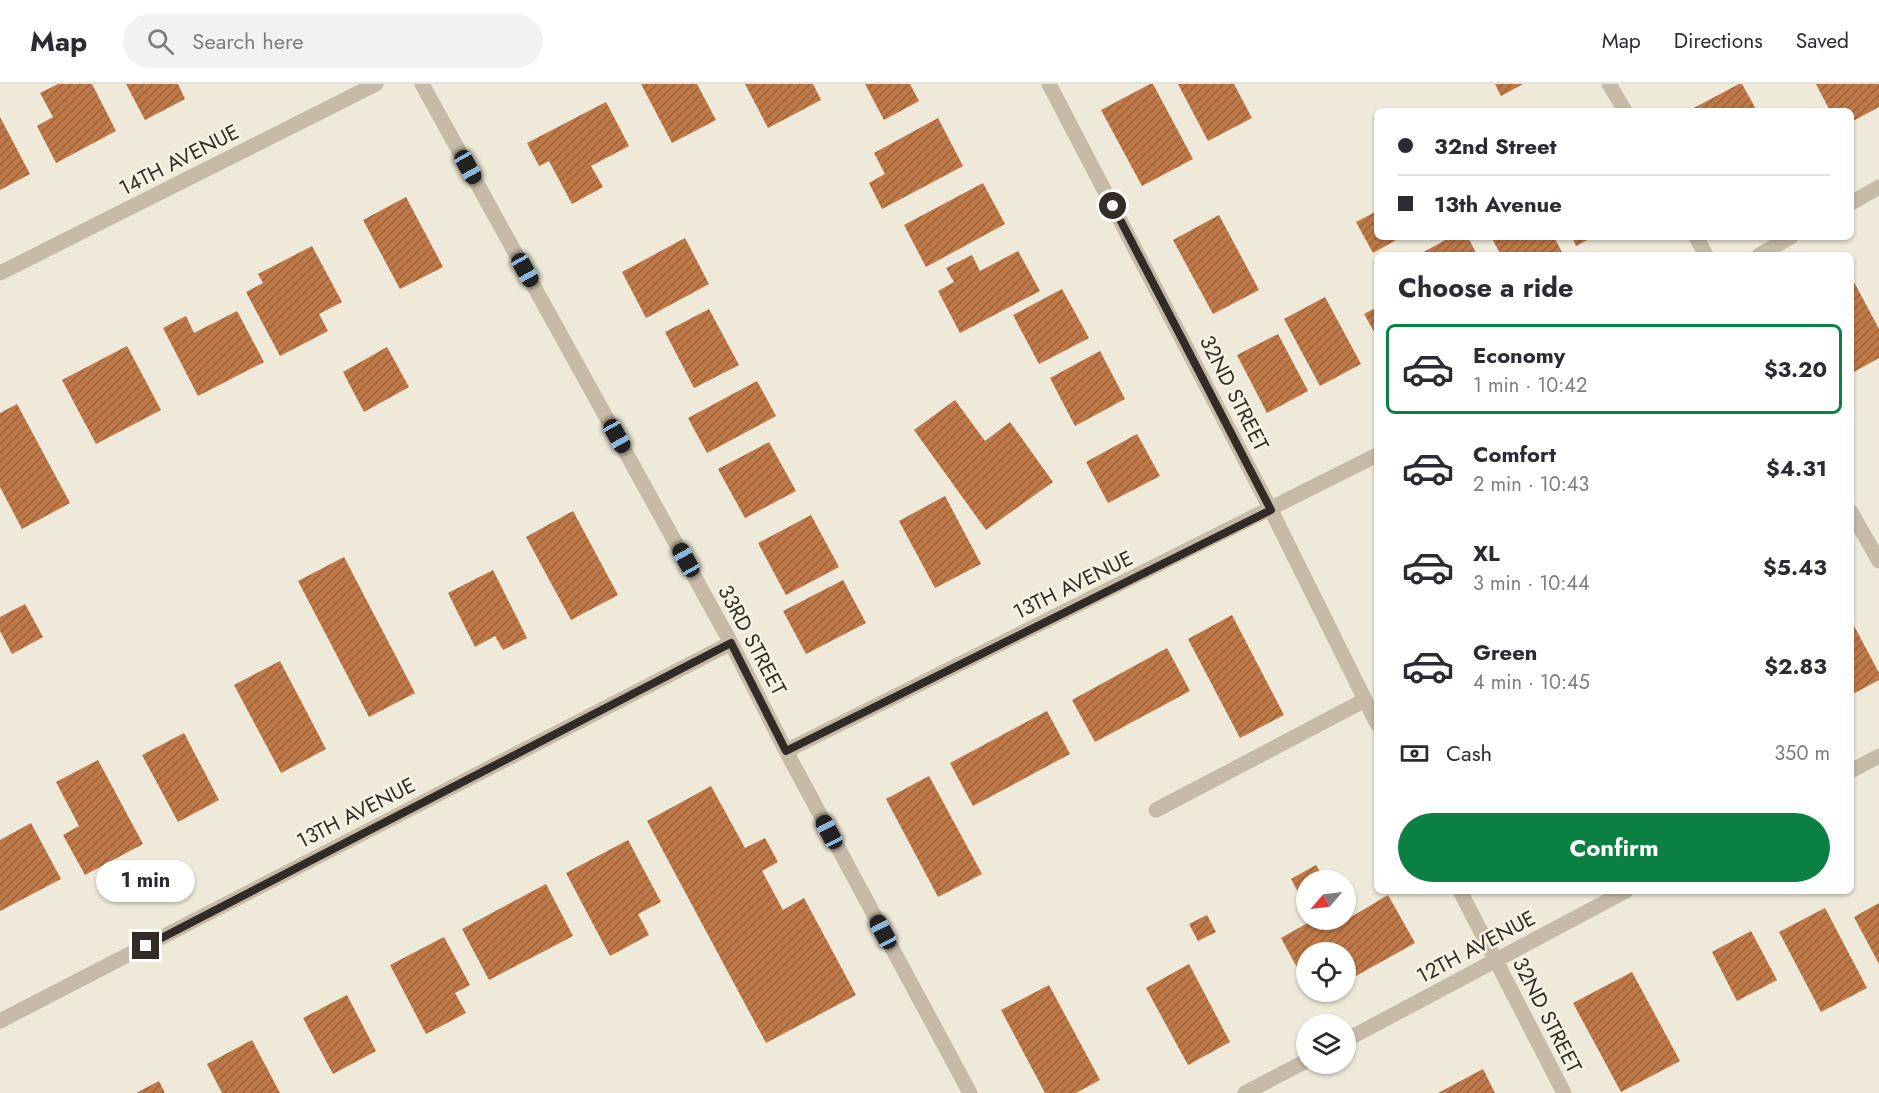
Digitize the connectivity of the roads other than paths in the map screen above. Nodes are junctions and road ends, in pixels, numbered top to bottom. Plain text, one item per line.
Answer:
1 (376, 84) edge
2 (423, 84) edge
3 (1049, 84) edge
4 (1610, 84) edge
5 (1623, 108) edge
6 (1879, 187) edge
7 (1854, 201) edge
8 (1786, 240) edge
9 (1764, 252) edge
10 (0, 273) edge
11 (1374, 457) edge
12 (1271, 510) junction
13 (1854, 517) edge
14 (1879, 561) edge
15 (731, 643) junction
16 (1365, 700) junction
17 (1374, 718) edge
18 (786, 751) junction
19 (1879, 756) edge
20 (1854, 769) edge
21 (1156, 810) dead end
22 (1462, 894) edge
23 (1620, 894) edge
24 (1495, 961) junction
25 (0, 1021) edge
26 (1356, 1035) edge
27 (1296, 1066) edge
28 (970, 1093) edge
29 (1245, 1093) edge
30 (1564, 1093) edge

1 - 10 street, 14TH AVENUE
2 - 15 street, 33RD STREET
3 - 12 street, 32ND STREET
4 - 5 street
6 - 7 street
8 - 9 street
11 - 12 street, 13TH AVENUE
12 - 16 street, 32ND STREET
12 - 18 street, 13TH AVENUE
13 - 14 street
15 - 18 street, 33RD STREET
15 - 25 street, 13TH AVENUE
16 - 17 street, 32ND STREET
16 - 21 street
18 - 28 street, 33RD STREET
19 - 20 street
22 - 24 street, 32ND STREET
23 - 24 street, 12TH AVENUE
24 - 26 street, 12TH AVENUE
24 - 30 street, 32ND STREET
27 - 29 street

